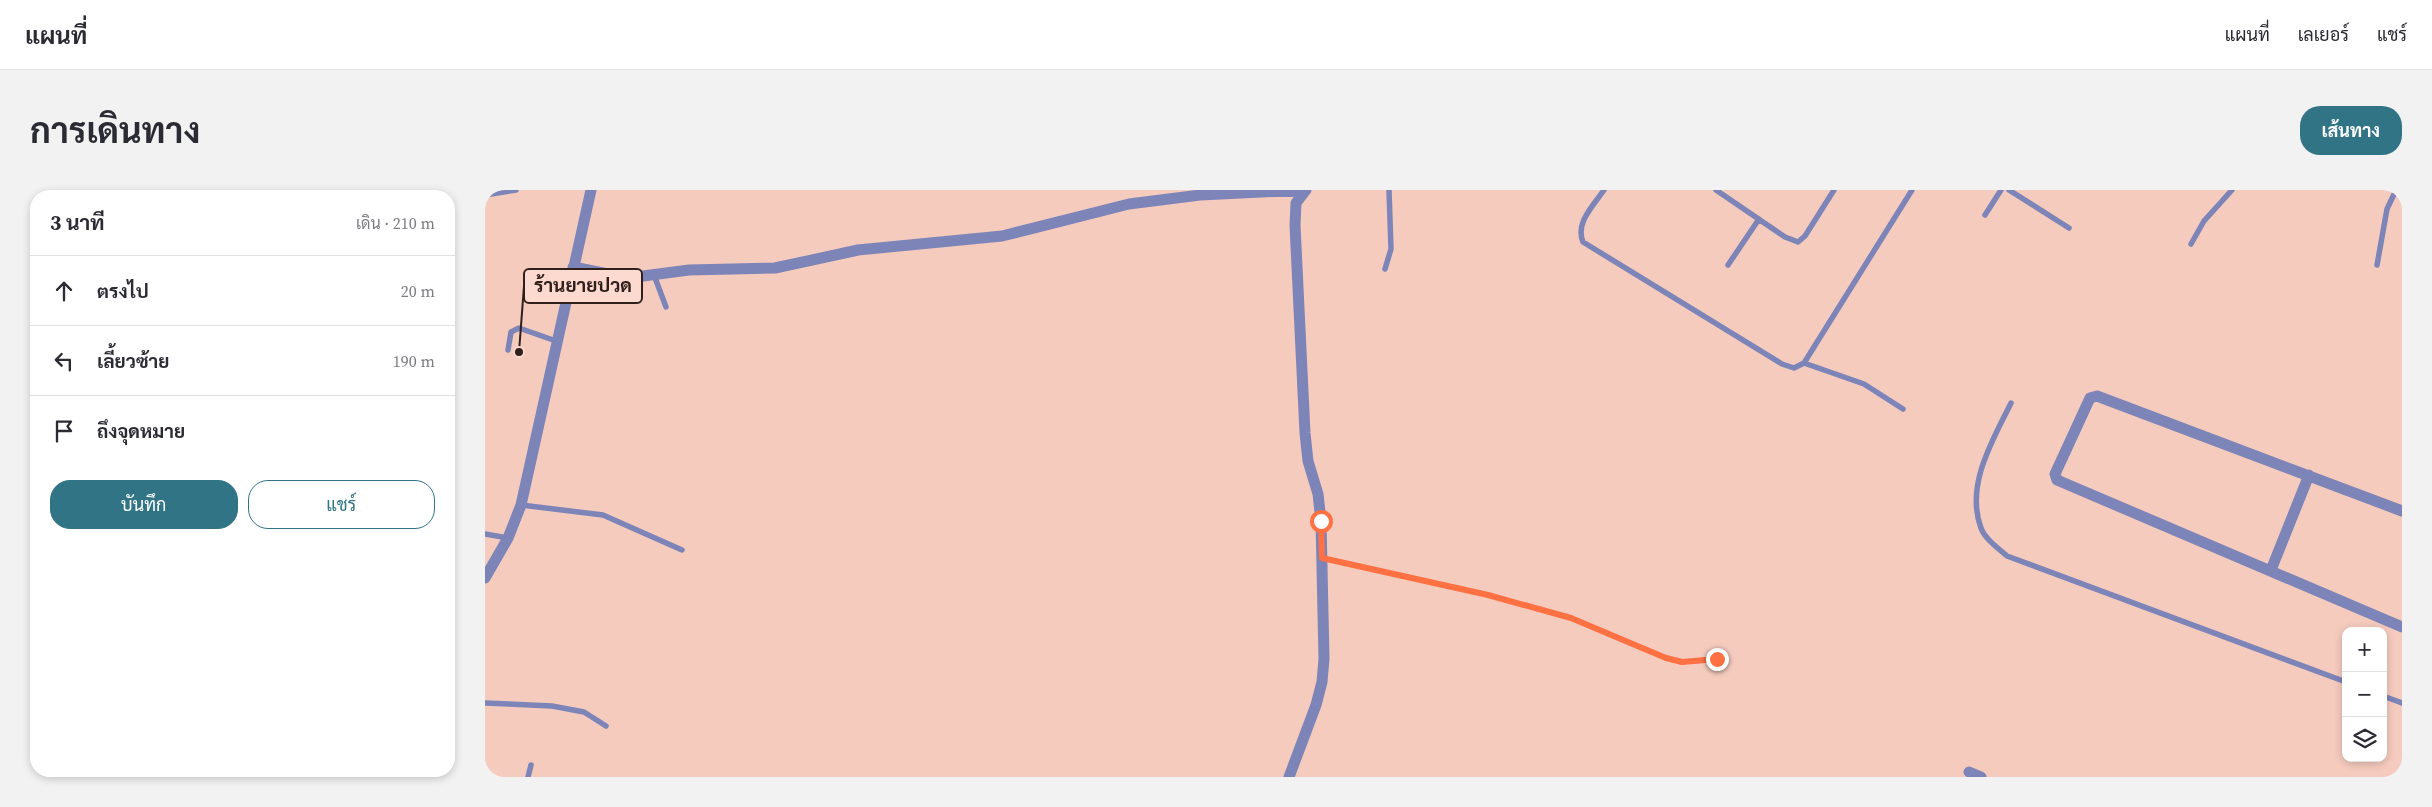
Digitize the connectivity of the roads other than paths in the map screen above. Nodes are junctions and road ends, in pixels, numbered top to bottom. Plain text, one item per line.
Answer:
1 (516, 190) edge
2 (591, 190) edge
3 (1306, 190) edge
4 (1389, 190) edge
5 (1604, 190) edge
6 (1716, 190) edge
7 (1833, 190) edge
8 (1912, 190) edge
9 (2001, 190) edge
10 (2009, 190) edge
11 (2232, 190) edge
12 (2396, 190) edge
13 (485, 195) edge
14 (1985, 215) dead end
15 (1759, 219) junction
16 (2069, 228) dead end
17 (2191, 244) dead end
18 (1728, 265) dead end
19 (2377, 265) dead end
20 (573, 267) junction
21 (1385, 269) dead end
22 (655, 274) junction
23 (665, 307) dead end
24 (556, 341) junction
25 (508, 350) dead end
26 (1804, 363) junction
27 (2011, 403) dead end
28 (1903, 409) dead end
29 (2309, 475) junction
30 (521, 505) junction
31 (2402, 511) edge
32 (485, 534) edge
33 (508, 538) junction
34 (682, 550) dead end
35 (2271, 570) junction
36 (485, 578) edge
37 (2402, 627) edge
38 (2342, 681) edge
39 (2387, 697) edge
40 (485, 703) edge
41 (2402, 703) edge
42 (606, 726) dead end
43 (531, 765) dead end
44 (1969, 772) dead end
45 (528, 777) edge
46 (1289, 777) edge
47 (1981, 777) edge

1 - 13 lane
2 - 20 street
3 - 22 street
3 - 46 street
4 - 21 lane
5 - 26 lane
6 - 15 lane
7 - 15 lane
8 - 26 lane
9 - 14 lane
10 - 16 lane
11 - 17 lane
12 - 19 lane
15 - 18 lane
20 - 22 street
20 - 24 street
22 - 23 lane
24 - 25 lane
24 - 30 street
26 - 28 lane
27 - 38 lane
29 - 31 street
29 - 35 street
29 - 35 street
30 - 33 street
30 - 34 lane
32 - 33 lane
33 - 36 street
35 - 37 street
39 - 41 lane
40 - 42 lane
43 - 45 lane
44 - 47 street

